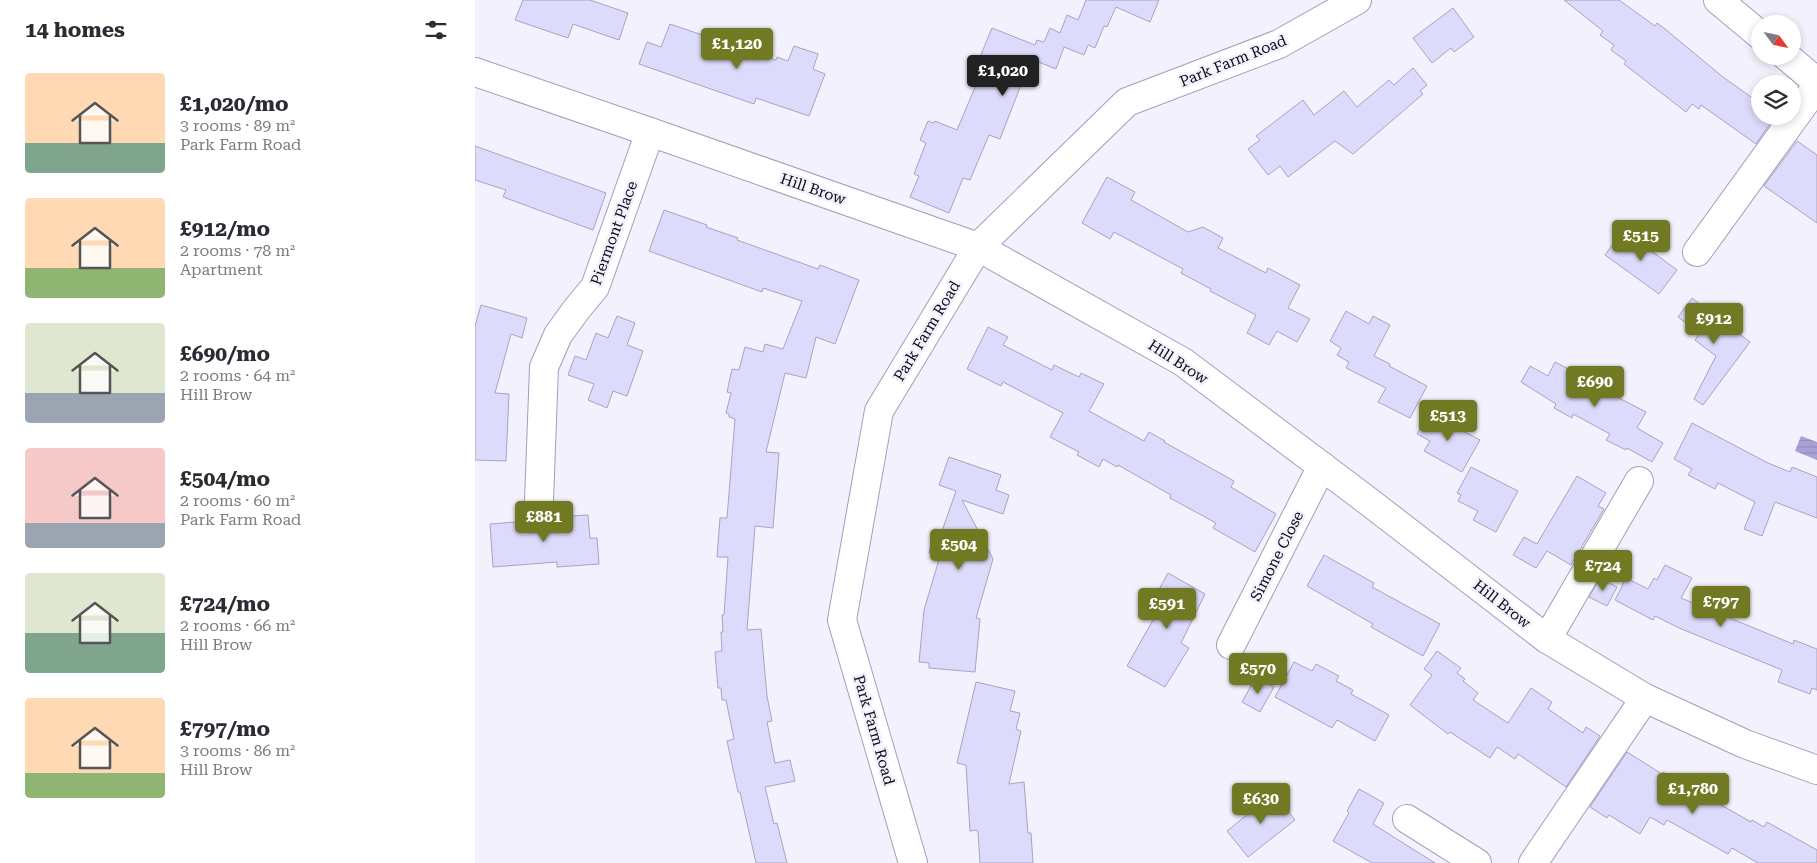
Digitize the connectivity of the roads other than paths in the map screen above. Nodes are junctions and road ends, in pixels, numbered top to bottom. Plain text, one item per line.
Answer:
1 (1357, 0) edge
2 (1719, 0) edge
3 (1751, 27) edge
4 (1797, 65) edge
5 (475, 72) edge
6 (1817, 82) edge
7 (1817, 86) edge
8 (650, 132) junction
9 (978, 247) junction
10 (1697, 252) dead end
11 (1322, 466) junction
12 (1639, 480) dead end
13 (539, 502) dead end
14 (1547, 639) junction
15 (1231, 645) dead end
16 (1645, 698) junction
17 (1817, 770) edge
18 (1407, 819) dead end
19 (913, 863) edge
20 (1477, 863) edge
21 (1533, 863) edge

1 - 9 street, Park Farm Road
2 - 3 street
4 - 6 street
5 - 8 street, Hill Brow
7 - 10 street
8 - 9 street, Hill Brow
8 - 13 street, Piermont Place
9 - 11 street, Hill Brow
9 - 19 street, Park Farm Road
11 - 14 street, Hill Brow
11 - 15 street, Simone Close
12 - 14 street
14 - 16 street, Hill Brow
16 - 17 street, Hill Brow
16 - 21 street
18 - 20 street

